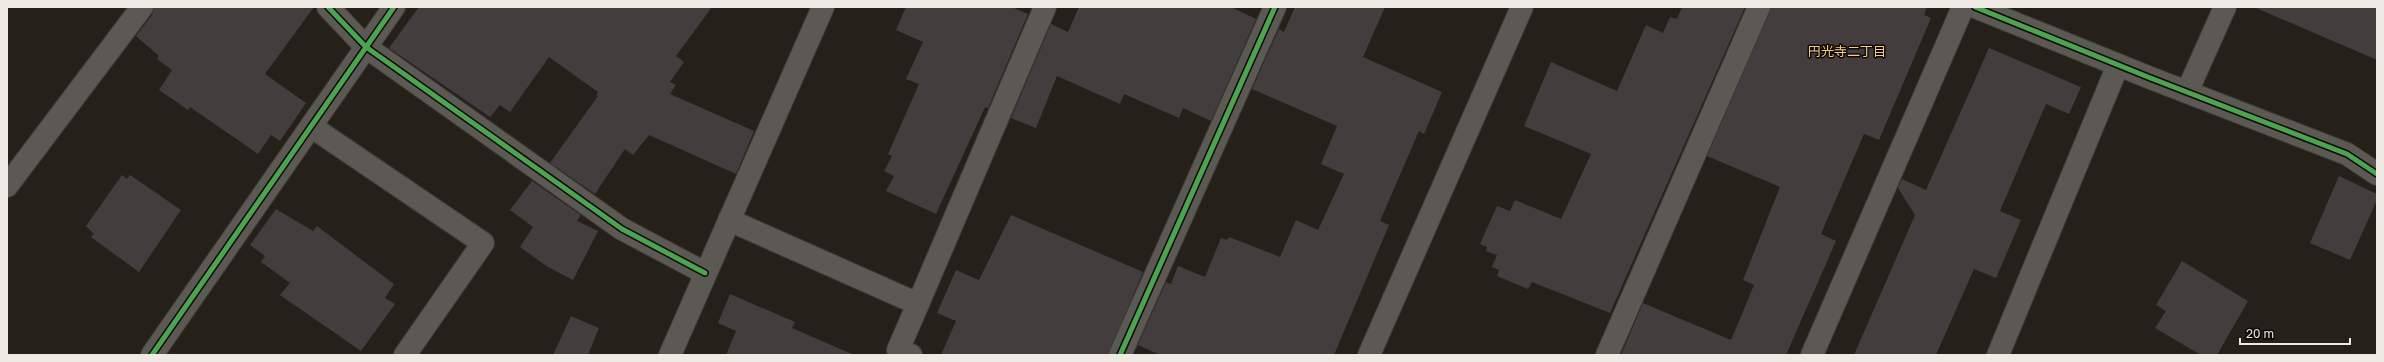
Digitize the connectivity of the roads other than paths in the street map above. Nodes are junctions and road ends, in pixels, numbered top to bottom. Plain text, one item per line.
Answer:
1 (142, 7) edge
2 (328, 7) edge
3 (394, 7) edge
4 (823, 7) edge
5 (1045, 7) edge
6 (1275, 7) edge
7 (1522, 7) edge
8 (1759, 7) edge
9 (1964, 7) edge
10 (2225, 7) edge
11 (1986, 9) edge
12 (366, 47) junction
13 (2118, 65) junction
14 (2187, 92) junction
15 (312, 127) junction
16 (2375, 167) edge
17 (7, 186) edge
18 (729, 220) junction
19 (705, 273) junction
20 (918, 304) junction
21 (902, 353) edge
22 (152, 355) edge
23 (405, 355) edge
24 (670, 355) edge
25 (1120, 355) edge
26 (1369, 355) edge
27 (1607, 355) edge
28 (1812, 355) edge
29 (1998, 355) edge

1 - 17 street
2 - 12 street
3 - 12 street
4 - 18 street
5 - 20 street
6 - 25 street
7 - 26 street
8 - 27 street
9 - 28 street
10 - 14 street
11 - 13 street
12 - 15 street
12 - 19 street
13 - 14 street
13 - 29 street
14 - 16 street
15 - 22 street
15 - 23 street
18 - 19 street
18 - 20 street
19 - 24 street
20 - 21 street

